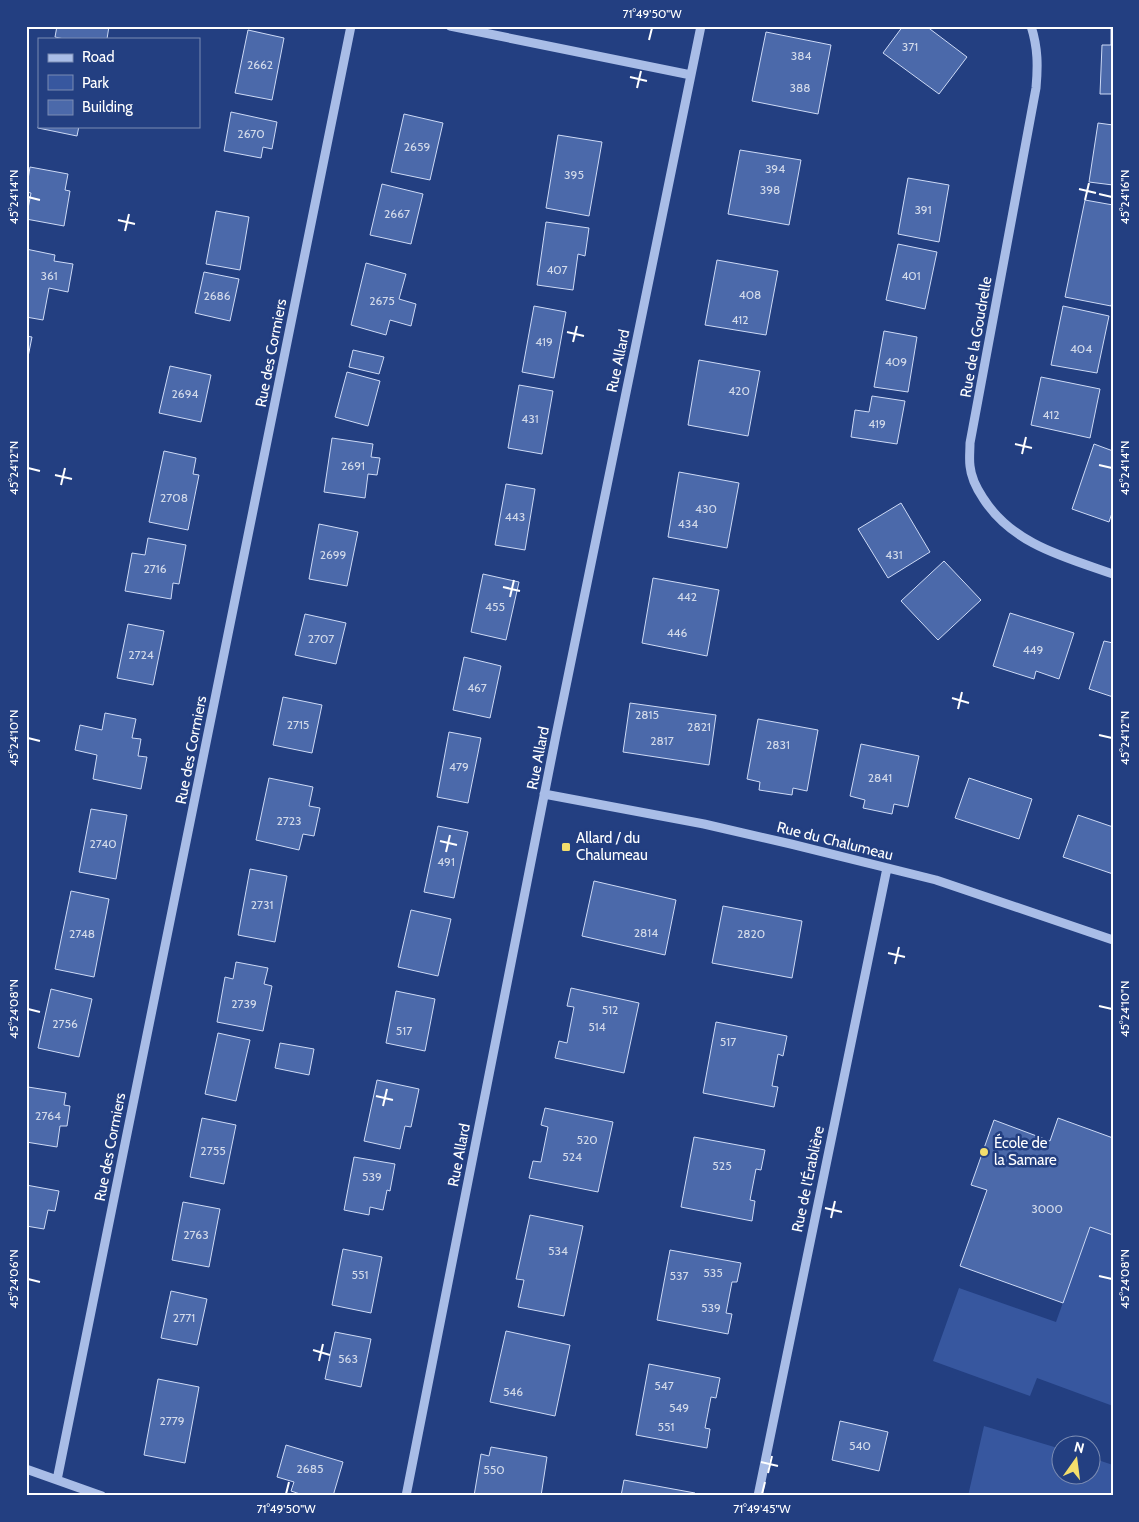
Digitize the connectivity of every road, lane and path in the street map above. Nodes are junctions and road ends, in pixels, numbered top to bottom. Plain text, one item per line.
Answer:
1 (351, 26) edge
2 (450, 26) edge
3 (701, 26) edge
4 (1031, 26) edge
5 (691, 75) junction
6 (1113, 574) edge
7 (544, 794) junction
8 (887, 868) junction
9 (1113, 940) edge
10 (26, 1469) edge
11 (57, 1480) junction
12 (102, 1496) edge
13 (406, 1496) edge
14 (758, 1496) edge

1 - 11 street, Rue des Cormiers
2 - 5 street
3 - 5 street, Rue Allard
4 - 6 street, Rue de la Goudrelle
5 - 7 street, Rue Allard
7 - 8 street, Rue du Chalumeau
7 - 13 street, Rue Allard
8 - 9 street, Rue du Chalumeau
8 - 14 street, Rue de l'Érablière
10 - 11 street
11 - 12 street

